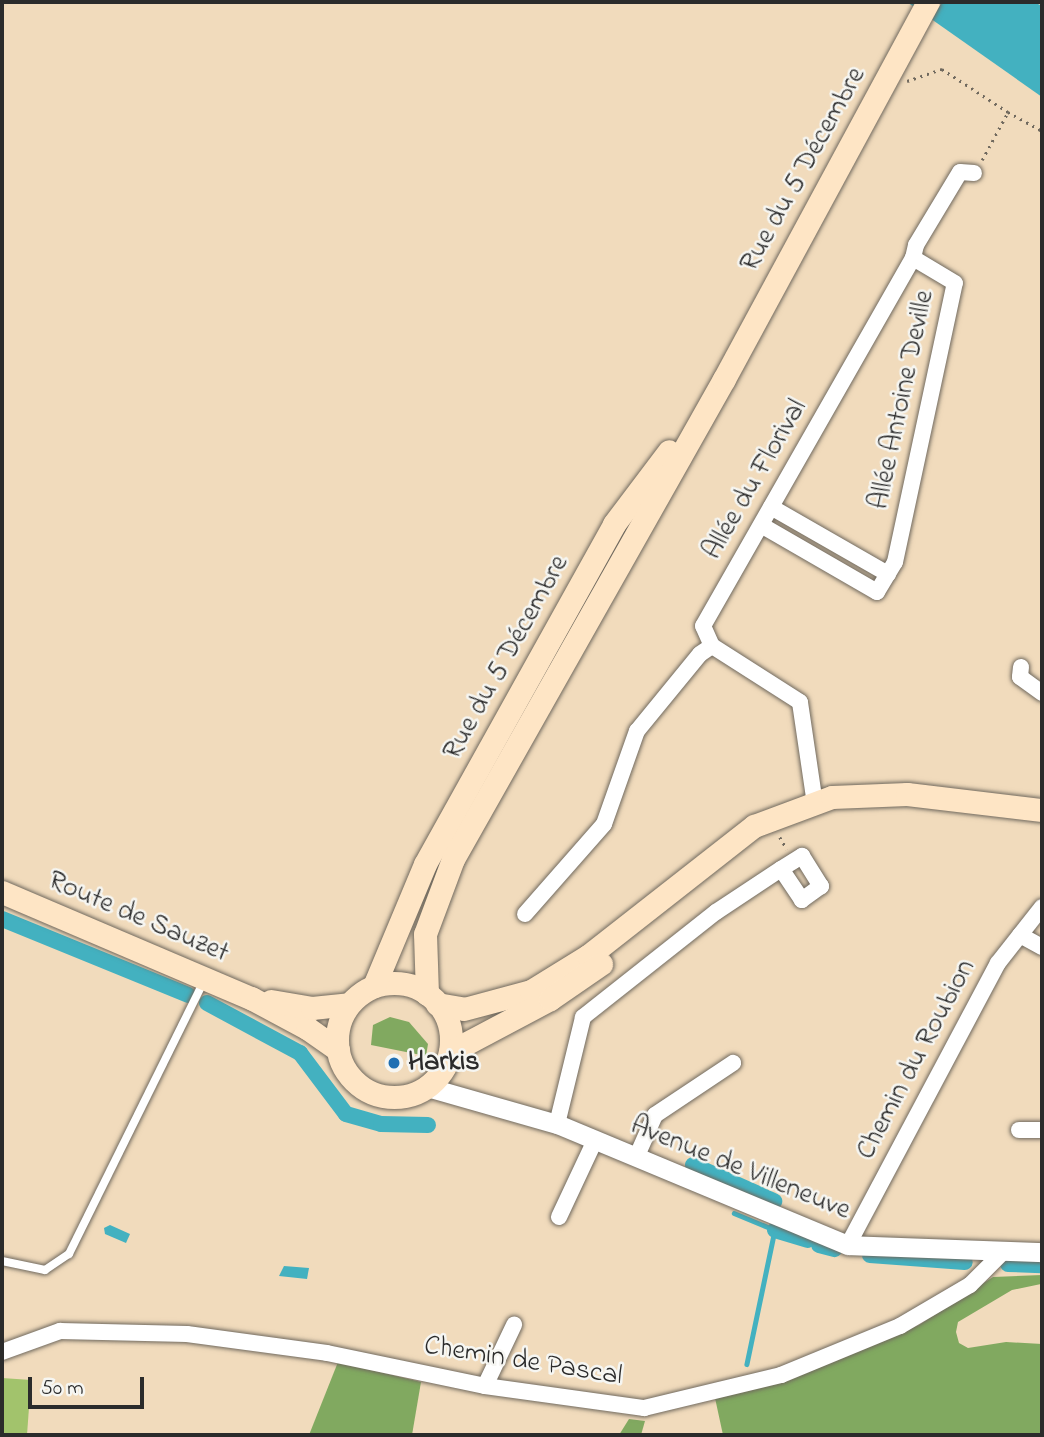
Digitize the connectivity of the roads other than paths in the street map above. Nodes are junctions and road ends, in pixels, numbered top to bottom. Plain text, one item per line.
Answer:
1 (928, 2) edge
2 (974, 173) road end
3 (913, 258) junction
4 (724, 379) junction
5 (771, 507) junction
6 (761, 525) junction
7 (888, 574) junction
8 (712, 646) junction
9 (1021, 667) dead end
10 (1042, 693) edge
11 (907, 794) junction
12 (815, 804) junction
13 (1042, 810) edge
14 (781, 869) dead end
15 (2, 892) edge
16 (1042, 907) edge
17 (525, 914) dead end
18 (1020, 935) junction
19 (1042, 947) edge
20 (205, 979) junction
21 (374, 986) junction
22 (251, 998) junction
23 (432, 999) junction
24 (349, 1004) junction
25 (338, 1050) junction
26 (450, 1052) junction
27 (733, 1063) dead end
28 (426, 1087) junction
29 (557, 1124) junction
30 (1019, 1130) dead end
31 (1042, 1130) edge
32 (595, 1140) junction
33 (636, 1158) junction
34 (559, 1217) dead end
35 (848, 1245) junction
36 (1004, 1251) junction
37 (1042, 1252) edge
38 (2, 1261) edge
39 (514, 1325) dead end
40 (2, 1352) edge
41 (485, 1386) junction

1 - 4 main road, Rue du 5 Décembre
2 - 3 street, Allée du Florival
3 - 5 street, Allée du Florival
3 - 7 street, Allée Antoine Deville
4 - 21 main road, Rue du 5 Décembre
4 - 23 main road, Rue du 5 Décembre
5 - 6 street, Allée du Florival
5 - 7 street
6 - 7 street
6 - 8 street, Allée du Florival
8 - 12 street
8 - 17 street
9 - 10 street
11 - 12 main road
11 - 13 main road
11 - 26 main road
12 - 23 main road
14 - 29 street
15 - 20 main road, Route de Sauzet
16 - 18 street, Chemin du Roubion
18 - 19 street
18 - 35 street, Chemin du Roubion
20 - 22 main road, Route de Sauzet
20 - 38 lane
21 - 23 main road
21 - 24 main road
22 - 24 main road, Route de Sauzet
22 - 25 main road, Route de Sauzet
23 - 26 main road
24 - 25 main road
25 - 28 main road
26 - 28 main road
27 - 33 street
28 - 29 street, Avenue de Villeneuve
29 - 32 street, Avenue de Villeneuve
30 - 31 street
32 - 33 street, Avenue de Villeneuve
32 - 34 street
33 - 35 street, Avenue de Villeneuve
35 - 36 street, Avenue de Villeneuve
36 - 37 street, Avenue de Villeneuve
36 - 41 street, Chemin de Pascal
39 - 41 street
40 - 41 street, Chemin de Pascal

